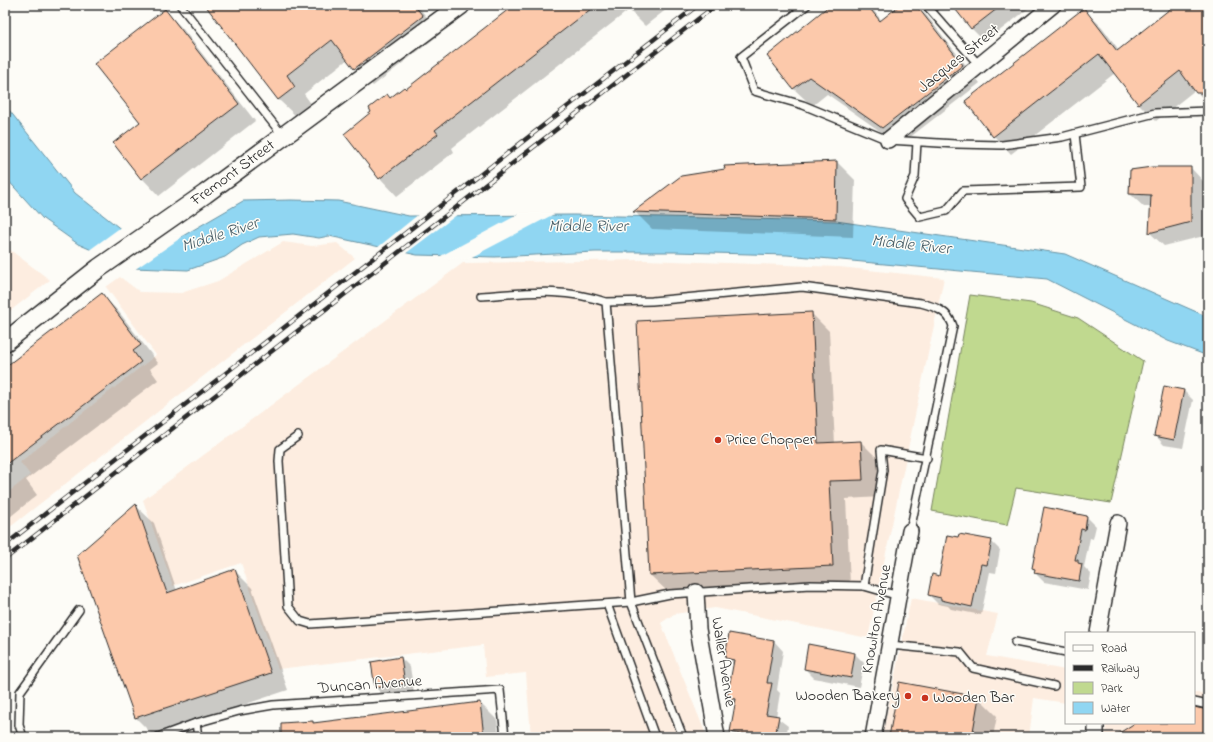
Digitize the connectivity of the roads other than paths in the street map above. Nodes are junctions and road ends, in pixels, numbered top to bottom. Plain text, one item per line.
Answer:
1 (180, 5) edge
2 (807, 5) edge
3 (926, 5) edge
4 (1053, 5) edge
5 (450, 8) edge
6 (979, 65) junction
7 (1208, 111) edge
8 (1075, 134) junction
9 (283, 136) junction
10 (888, 140) junction
11 (917, 142) junction
12 (481, 296) dead end
13 (606, 302) junction
14 (5, 342) edge
15 (298, 436) dead end
16 (927, 458) junction
17 (1118, 523) dead end
18 (910, 532) joint
19 (864, 586) junction
20 (696, 592) junction
21 (899, 596) junction
22 (631, 602) junction
23 (607, 604) junction
24 (79, 610) dead end
25 (1098, 632) edge
26 (1015, 642) dead end
27 (890, 645) junction
28 (1065, 652) edge
29 (1054, 686) dead end
30 (1195, 702) edge
31 (1208, 705) edge
32 (196, 723) junction
33 (1096, 724) edge
34 (23, 737) edge
35 (158, 737) edge
36 (198, 737) edge
37 (505, 737) edge
38 (655, 737) edge
39 (683, 737) edge
40 (717, 737) edge
41 (873, 737) edge
42 (1096, 737) edge

1 - 9 lane
2 - 10 lane
3 - 6 lane
4 - 6 street, Jacques Street
5 - 9 street, Fremont Street
6 - 10 street, Jacques Street
7 - 8 lane
8 - 11 lane
8 - 11 lane
9 - 14 street, Fremont Street
10 - 11 lane
12 - 13 lane
13 - 16 lane
13 - 22 lane
15 - 23 lane
16 - 18 lane
16 - 19 lane
17 - 25 street
18 - 21 street, Knowlton Avenue
19 - 20 lane
19 - 21 lane
20 - 22 lane
20 - 40 street, Waller Avenue
21 - 27 street, Knowlton Avenue
22 - 23 lane
22 - 39 lane
23 - 38 lane
24 - 34 lane
26 - 28 lane
27 - 29 lane
27 - 41 street, Knowlton Avenue
30 - 31 lane
32 - 35 lane
32 - 36 lane
32 - 37 lane, Duncan Avenue
33 - 42 street

